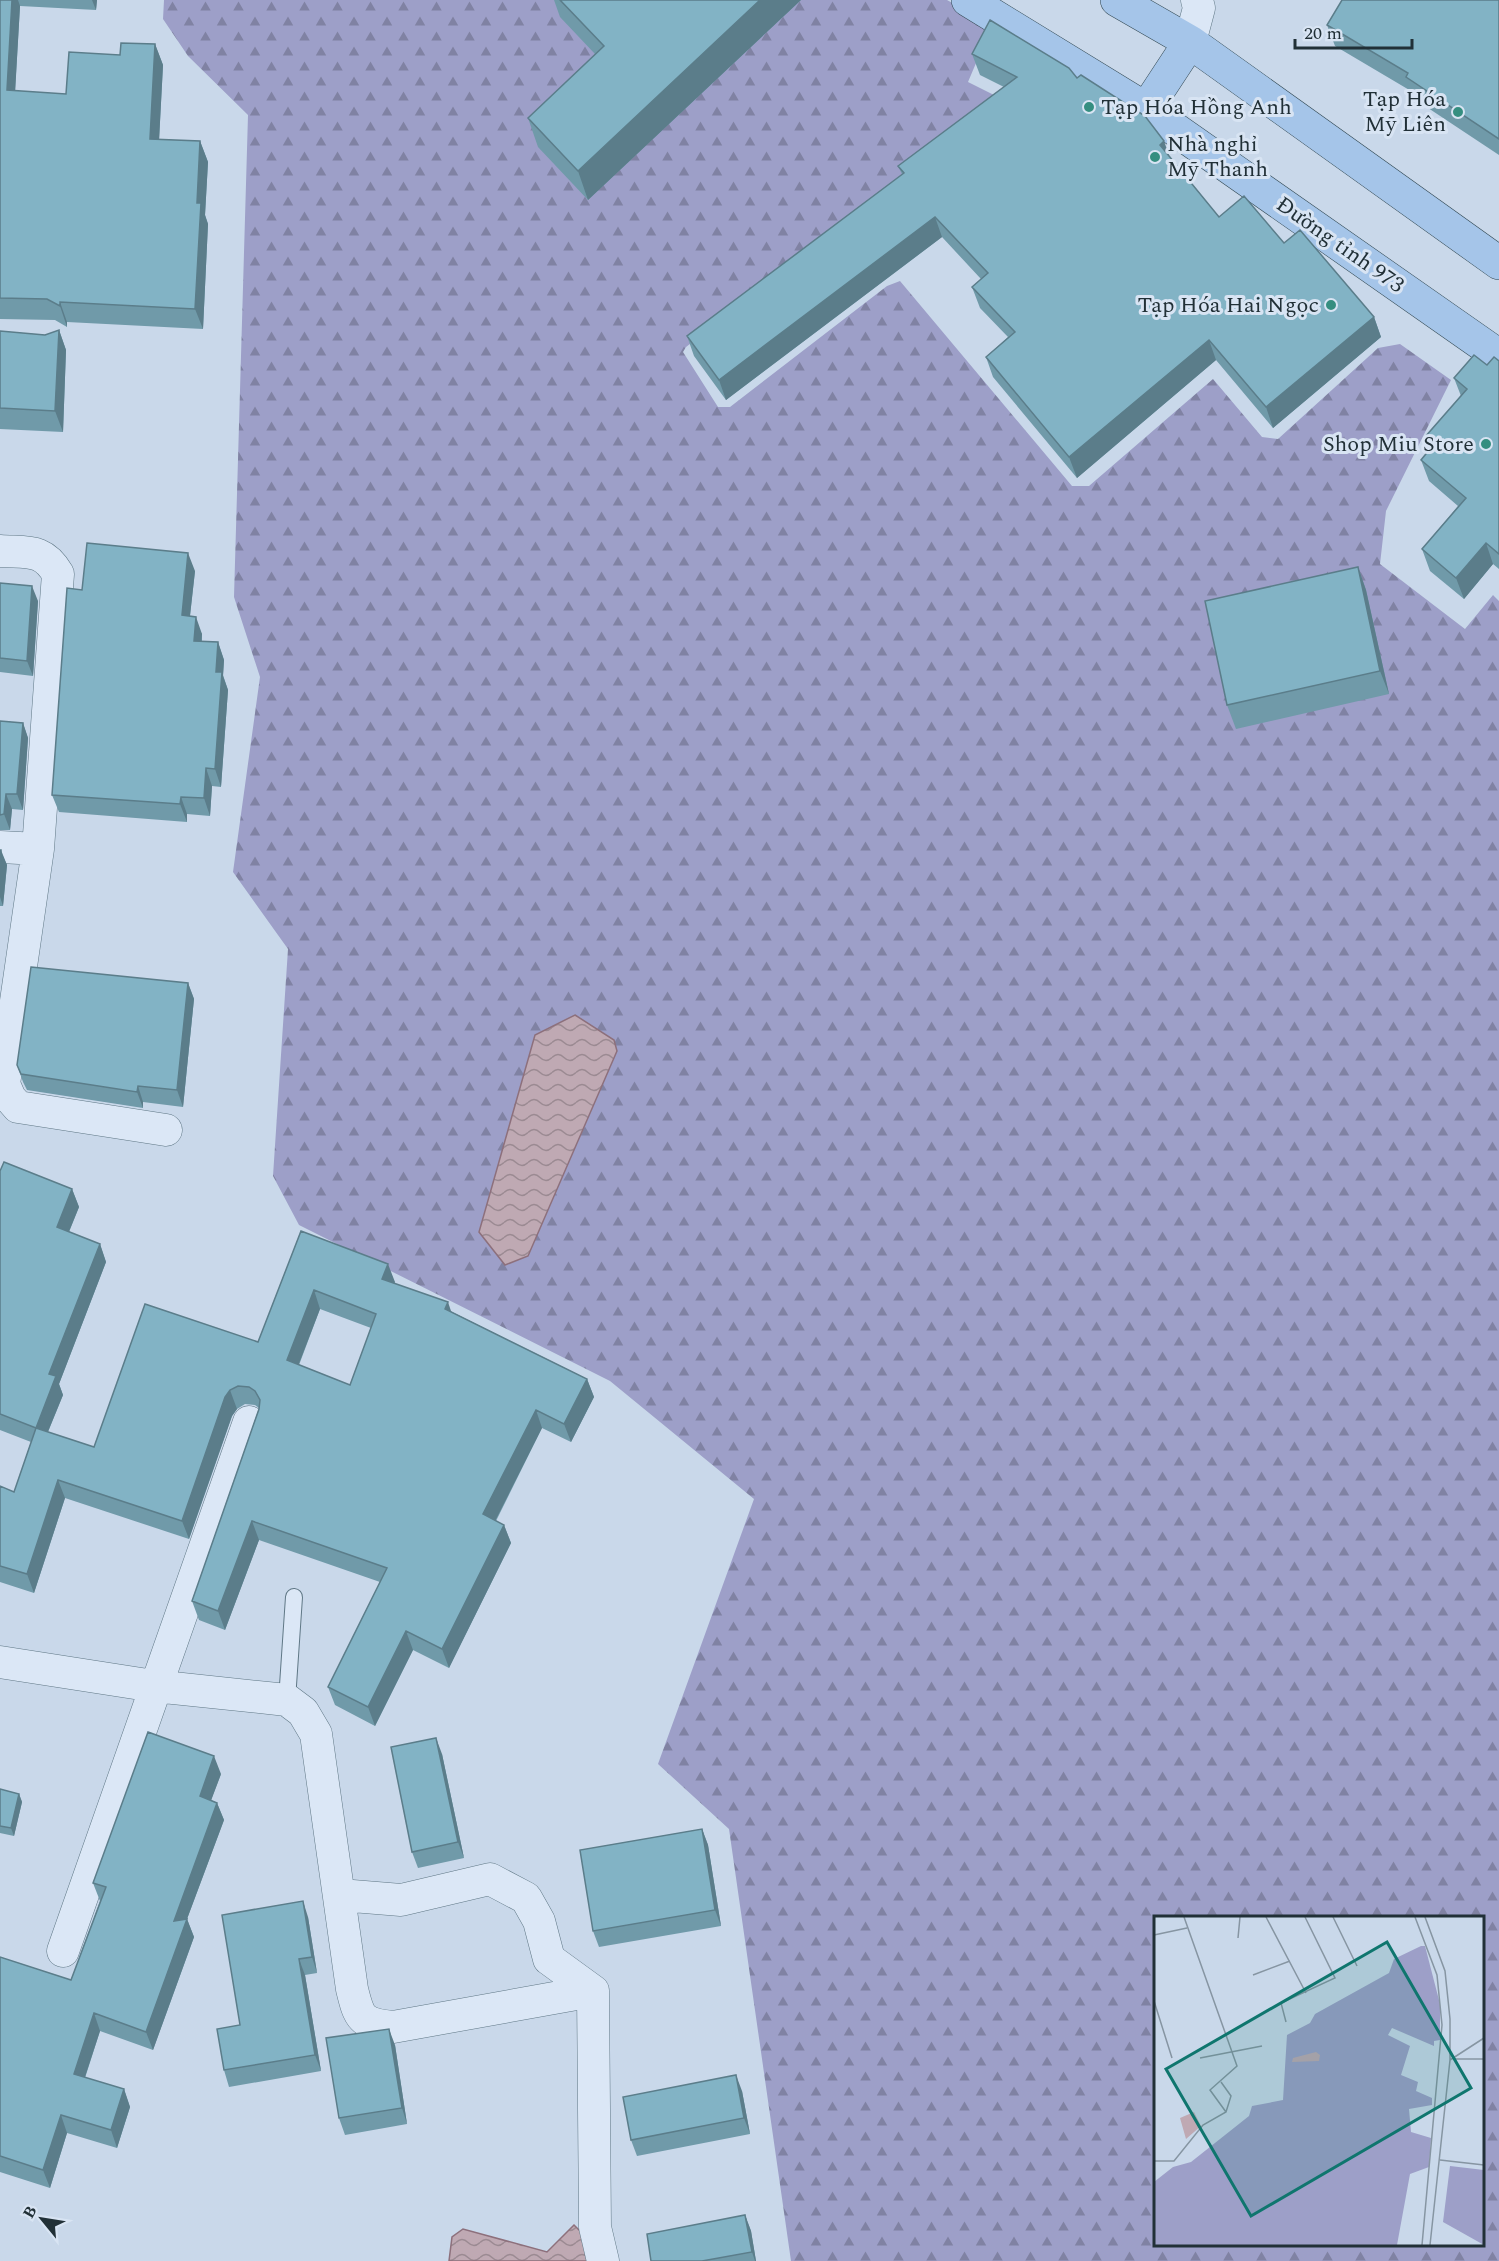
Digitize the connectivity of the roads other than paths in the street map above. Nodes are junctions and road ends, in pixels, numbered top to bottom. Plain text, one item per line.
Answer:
1 (968, 0) edge
2 (1117, 0) edge
3 (1201, 3) edge
4 (1190, 42) junction
5 (1146, 109) junction
6 (1499, 263) edge
7 (1499, 356) edge
8 (0, 551) edge
9 (0, 847) edge
10 (38, 849) junction
11 (166, 1130) dead end
12 (249, 1422) dead end
13 (294, 1598) dead end
14 (0, 1662) edge
15 (154, 1686) junction
16 (287, 1700) junction
17 (340, 1895) junction
18 (63, 1951) dead end
19 (593, 1991) junction
20 (603, 2261) edge

1 - 5 main road, Đường tỉnh 973
2 - 4 main road
3 - 4 street
4 - 5 main road
4 - 6 main road
5 - 7 main road, Đường tỉnh 973
8 - 10 street
9 - 10 street
10 - 11 street
12 - 15 street
13 - 16 lane
14 - 15 street
15 - 16 street
15 - 18 street
16 - 17 street
17 - 19 street
17 - 19 street
19 - 20 street

